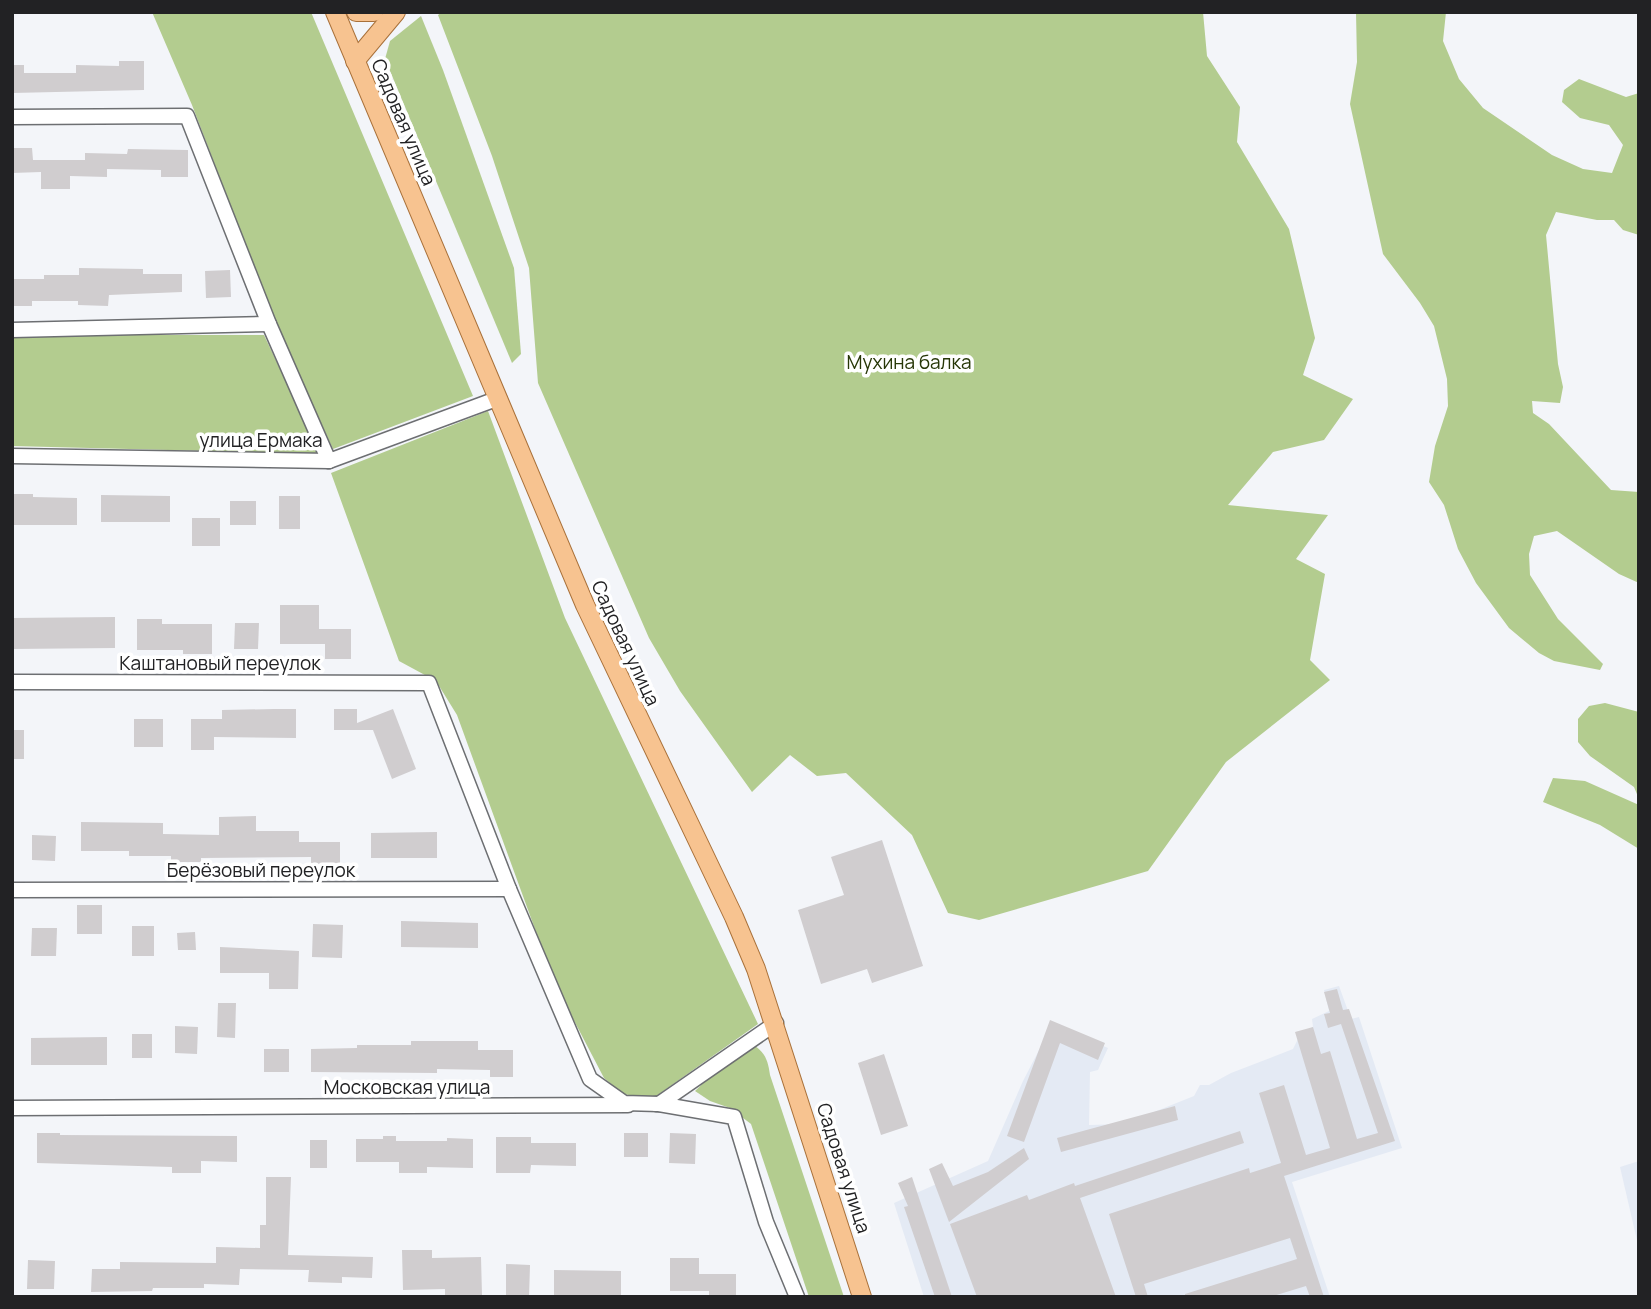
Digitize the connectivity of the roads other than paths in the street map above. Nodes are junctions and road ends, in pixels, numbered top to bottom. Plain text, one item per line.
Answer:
1 (335, 12) edge
2 (356, 12) edge
3 (374, 12) edge
4 (396, 12) edge
5 (355, 61) junction
6 (12, 117) edge
7 (269, 324) junction
8 (12, 330) edge
9 (499, 398) junction
10 (12, 456) edge
11 (329, 461) junction
12 (12, 682) edge
13 (509, 889) junction
14 (12, 890) edge
15 (776, 1023) junction
16 (659, 1104) junction
17 (12, 1108) edge
18 (797, 1297) edge
19 (862, 1297) edge

1 - 5 main road, Садовая улица
2 - 3 main road
4 - 5 main road
5 - 9 main road, Садовая улица
6 - 7 street
7 - 8 street
7 - 11 street
9 - 11 street, улица Ермака
9 - 15 main road, Садовая улица
10 - 11 street, улица Ермака
12 - 13 street, Каштановый переулок
13 - 14 street, Берёзовый переулок
13 - 16 street
15 - 16 street
15 - 19 main road, Садовая улица
16 - 17 street, Московская улица
16 - 18 street

